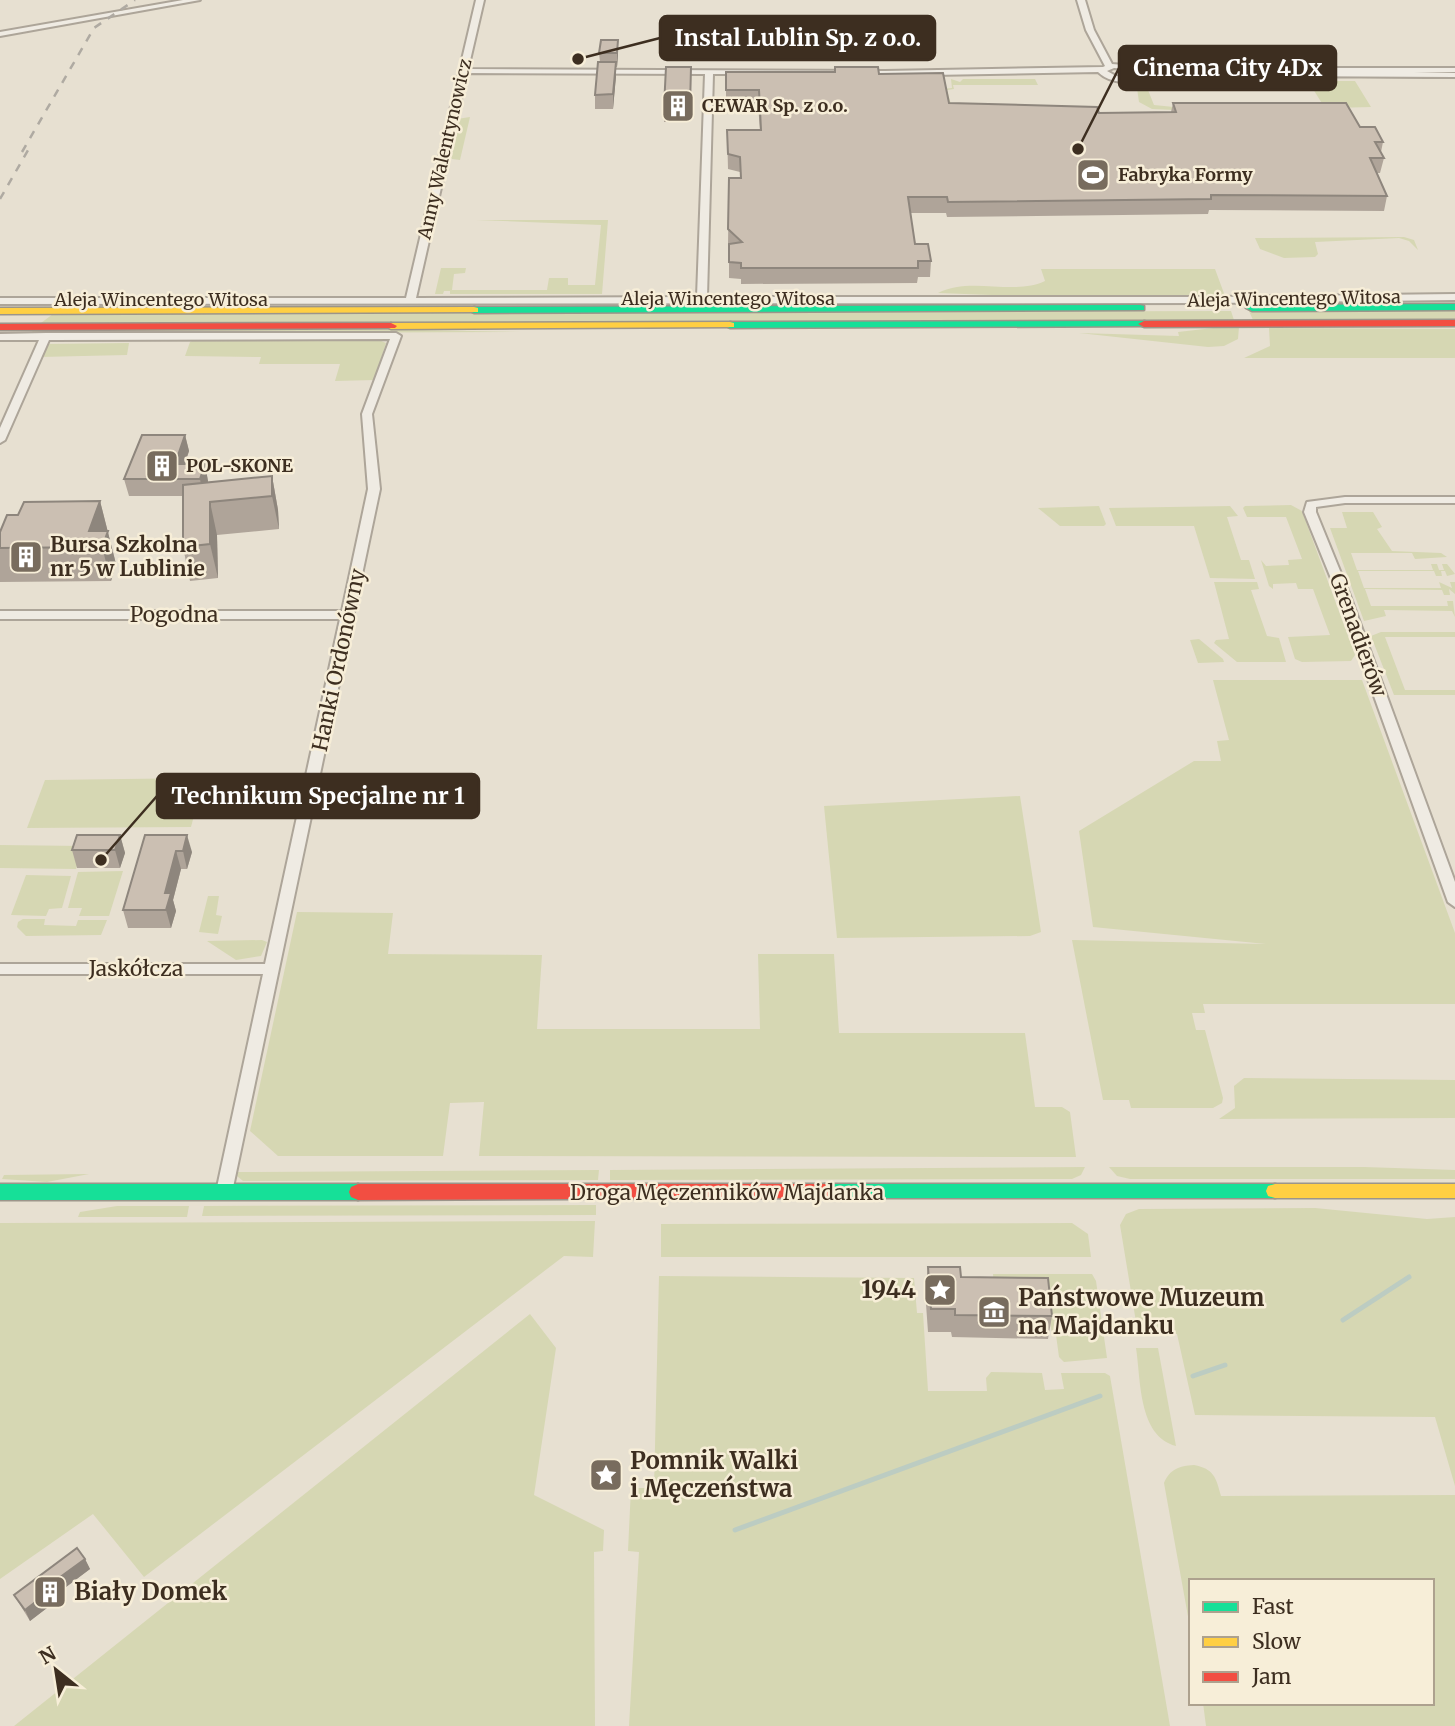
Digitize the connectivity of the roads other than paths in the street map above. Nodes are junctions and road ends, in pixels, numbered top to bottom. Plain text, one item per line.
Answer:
1 (196, 0) edge
2 (480, 0) edge
3 (1081, 0) edge
4 (0, 34) edge
5 (1097, 43) junction
6 (1124, 65) junction
7 (1106, 70) junction
8 (462, 71) junction
9 (709, 71) junction
10 (1455, 72) edge
11 (1138, 73) junction
12 (1455, 297) edge
13 (411, 299) junction
14 (702, 300) junction
15 (0, 301) edge
16 (1261, 303) junction
17 (1455, 305) edge
18 (462, 310) junction
19 (0, 311) edge
20 (1218, 311) junction
21 (1388, 315) junction
22 (644, 325) junction
23 (858, 325) junction
24 (1455, 325) edge
25 (0, 327) edge
26 (957, 330) dead end
27 (46, 336) junction
28 (396, 336) junction
29 (0, 337) edge
30 (0, 440) edge
31 (1455, 500) edge
32 (0, 615) edge
33 (348, 615) junction
34 (1455, 902) edge
35 (0, 969) edge
36 (272, 969) junction
37 (1455, 1191) edge
38 (0, 1192) edge
39 (224, 1192) junction

1 - 4 street
2 - 8 street, Anny Walentynowicz
3 - 5 street
5 - 6 street
5 - 7 street
6 - 7 street
6 - 11 street
7 - 9 street
7 - 11 street
8 - 9 street
8 - 13 street, Anny Walentynowicz
9 - 14 street
10 - 11 street
12 - 16 street, Aleja Wincentego Witosa
13 - 14 street, Aleja Wincentego Witosa
13 - 15 street, Aleja Wincentego Witosa
14 - 18 main road
14 - 20 street, Aleja Wincentego Witosa
16 - 20 main road, Aleja Wincentego Witosa
16 - 21 main road, Aleja Wincentego Witosa
17 - 21 main road
18 - 19 main road, Aleja Wincentego Witosa
18 - 20 main road, Aleja Wincentego Witosa
20 - 21 main road, Aleja Wincentego Witosa
20 - 23 main road, Aleja Wincentego Witosa
21 - 24 main road
22 - 23 main road, Aleja Wincentego Witosa
22 - 25 main road, Aleja Wincentego Witosa
22 - 28 main road
23 - 26 main road
27 - 28 street, Aleja Wincentego Witosa
27 - 29 street, Aleja Wincentego Witosa
27 - 30 street
28 - 33 street, Hanki Ordonówny
31 - 34 street, Grenadierów
32 - 33 street, Pogodna
33 - 36 street, Hanki Ordonówny
35 - 36 street, Jaskółcza
36 - 39 street, Hanki Ordonówny
37 - 39 main road, Droga Męczenników Majdanka
38 - 39 main road, Droga Męczenników Majdanka

